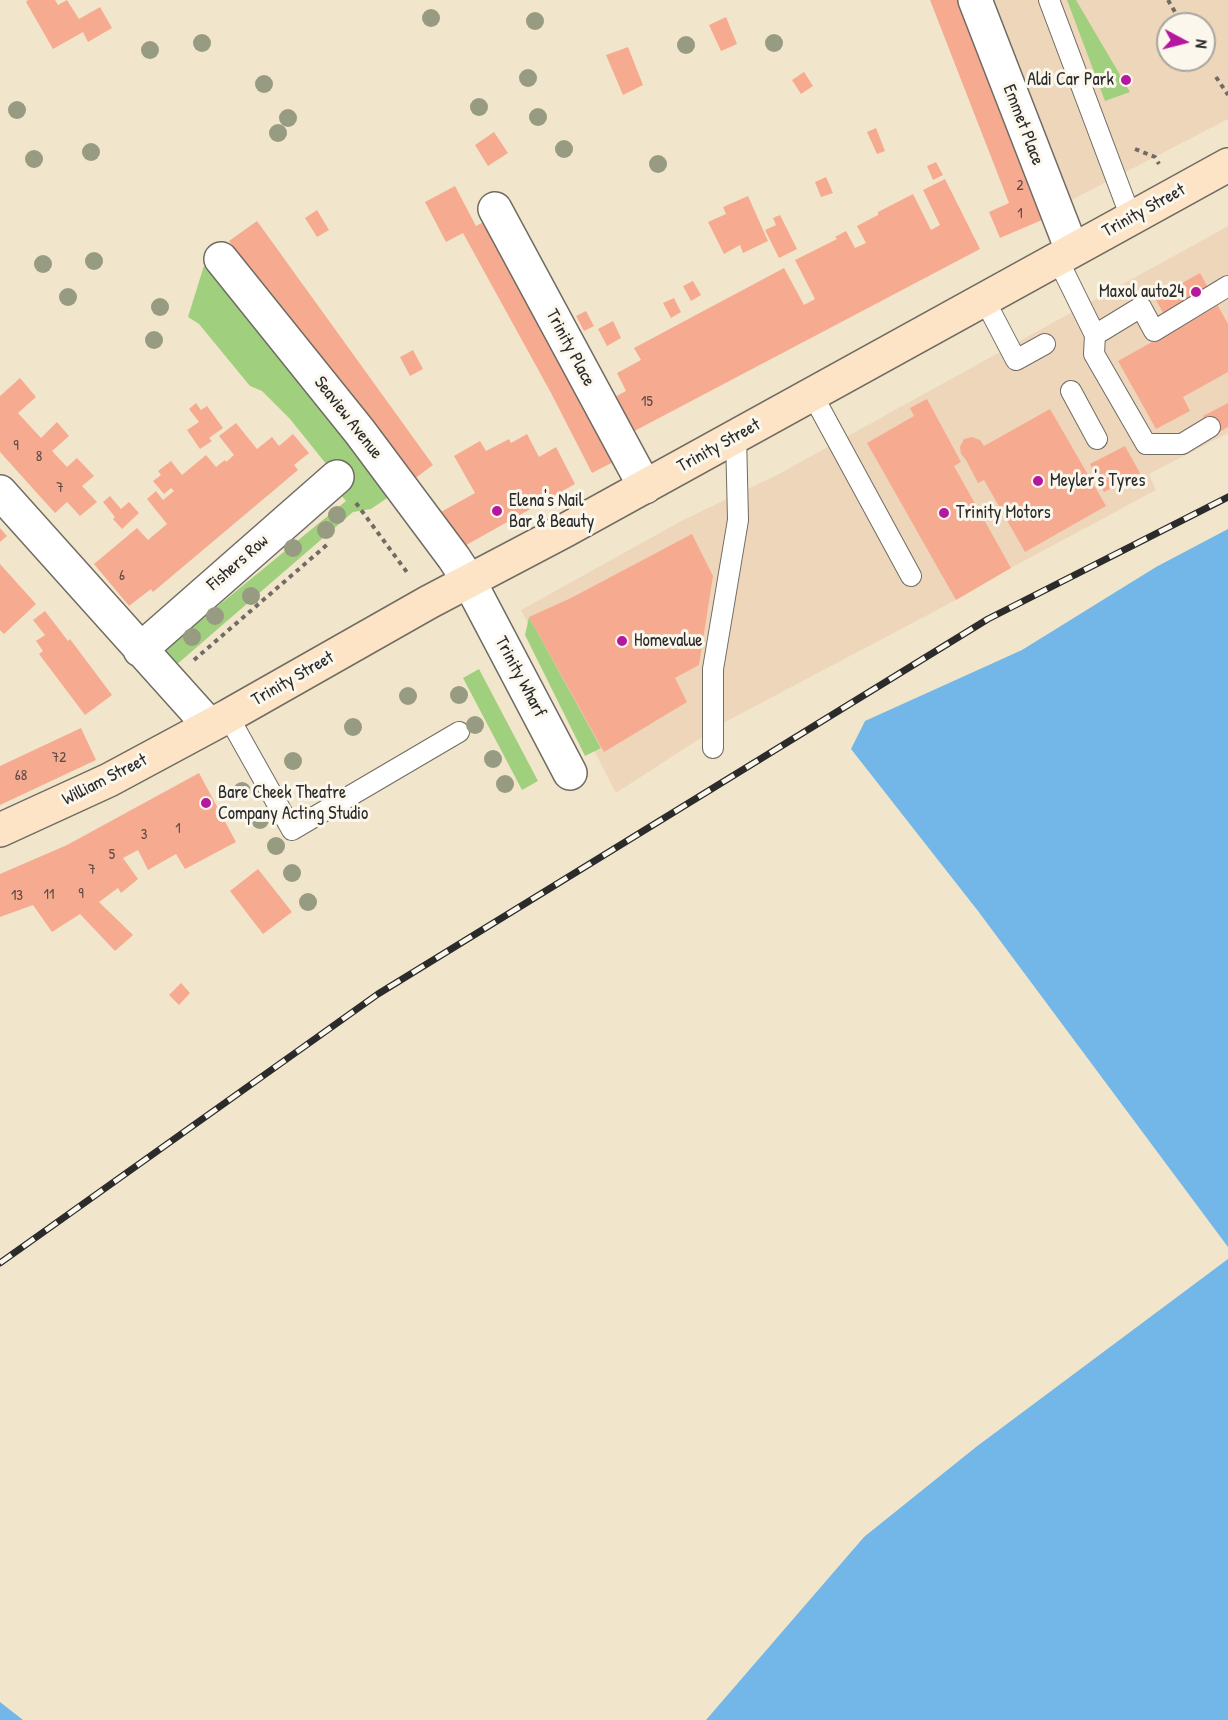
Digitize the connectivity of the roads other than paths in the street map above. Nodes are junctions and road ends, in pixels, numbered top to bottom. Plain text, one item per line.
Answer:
1 (975, 0) edge
2 (1049, 0) edge
3 (1225, 173) edge
4 (495, 209) dead end
5 (1131, 218) junction
6 (1064, 254) junction
7 (221, 259) dead end
8 (1228, 286) edge
9 (984, 299) junction
10 (1095, 335) junction
11 (1045, 344) dead end
12 (1071, 391) dead end
13 (812, 394) junction
14 (1209, 427) dead end
15 (736, 436) junction
16 (1097, 439) dead end
17 (337, 477) road end
18 (645, 487) junction
19 (0, 492) edge
20 (911, 576) dead end
21 (469, 581) junction
22 (140, 650) junction
23 (218, 720) junction
24 (459, 732) dead end
25 (713, 748) dead end
26 (570, 773) dead end
27 (0, 830) edge

1 - 6 street, Emmet Place
2 - 5 lane
3 - 5 main road, Trinity Street
4 - 18 street, Trinity Place
5 - 6 main road, Trinity Street
6 - 9 main road, Trinity Street
6 - 10 lane
7 - 21 street, Seaview Avenue
8 - 10 lane
9 - 11 lane
9 - 13 main road, Trinity Street
10 - 14 lane
12 - 16 lane
13 - 15 main road, Trinity Street
13 - 20 lane
15 - 18 main road, Trinity Street
15 - 25 lane
17 - 22 street, Fishers Row
18 - 21 main road, Trinity Street
19 - 22 street
21 - 23 main road, Trinity Street
21 - 26 street, Trinity Wharf
22 - 23 street
23 - 24 lane
23 - 27 main road, William Street

